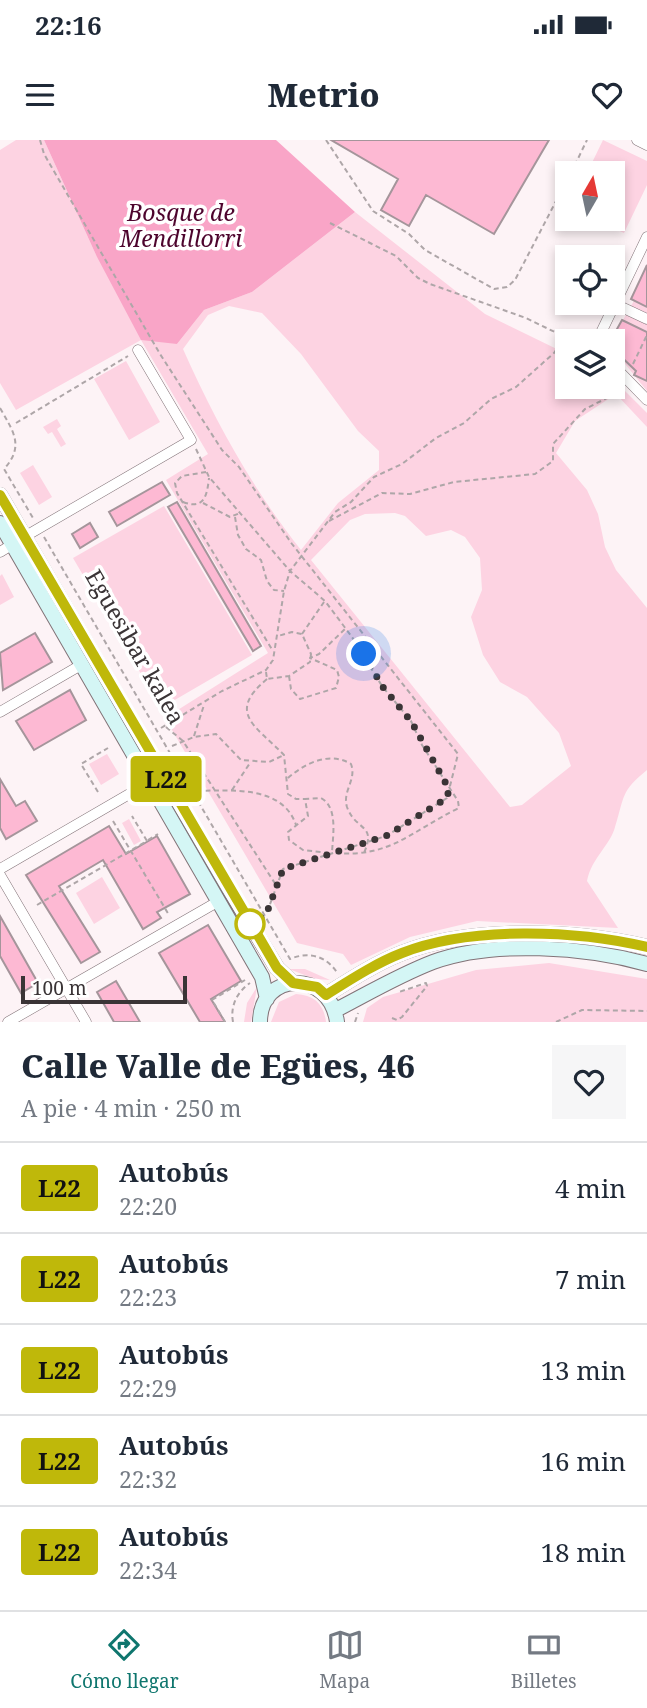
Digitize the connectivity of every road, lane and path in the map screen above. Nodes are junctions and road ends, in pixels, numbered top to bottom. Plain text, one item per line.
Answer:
1 (40, 140) edge
2 (326, 140) edge
3 (587, 140) edge
4 (637, 140) edge
5 (647, 145) edge
6 (576, 161) edge
7 (555, 203) edge
8 (330, 223) dead end
9 (647, 237) edge
10 (625, 283) edge
11 (625, 309) edge
12 (647, 319) edge
13 (555, 332) edge
14 (647, 335) edge
15 (138, 350) joint
16 (555, 352) edge
17 (633, 365) dead end
18 (625, 377) edge
19 (605, 399) edge
20 (647, 400) edge
21 (0, 408) edge
22 (16, 423) dead end
23 (191, 440) junction
24 (5, 469) junction
25 (0, 471) edge
26 (207, 472) junction
27 (209, 477) junction
28 (0, 495) edge
29 (183, 502) junction
30 (202, 502) junction
31 (240, 513) junction
32 (235, 517) junction
33 (0, 523) edge
34 (325, 524) junction
35 (39, 529) junction
36 (12, 544) edge
37 (302, 555) junction
38 (290, 571) junction
39 (284, 591) junction
40 (325, 601) junction
41 (346, 628) junction
42 (302, 634) junction
43 (277, 636) junction
44 (274, 654) junction
45 (310, 658) junction
46 (81, 665) junction
47 (266, 670) junction
48 (289, 676) junction
49 (267, 679) junction
50 (204, 703) junction
51 (0, 712) edge
52 (165, 725) junction
53 (161, 728) dead end
54 (194, 737) junction
55 (183, 741) junction
56 (172, 746) dead end
57 (108, 748) dead end
58 (284, 755) junction
59 (251, 762) junction
60 (288, 778) junction
61 (150, 782) junction
62 (449, 789) junction
63 (215, 790) junction
64 (197, 791) dead end
65 (232, 791) junction
66 (98, 792) dead end
67 (305, 799) junction
68 (132, 816) dead end
69 (113, 821) dead end
70 (296, 827) junction
71 (158, 834) dead end
72 (147, 841) junction
73 (370, 841) junction
74 (130, 850) junction
75 (331, 853) junction
76 (363, 855) junction
77 (0, 869) edge
78 (0, 876) edge
79 (277, 886) junction
80 (219, 901) junction
81 (37, 905) dead end
82 (169, 915) dead end
83 (266, 915) junction
84 (647, 947) edge
85 (647, 964) edge
86 (245, 980) dead end
87 (293, 983) junction
88 (343, 984) junction
89 (66, 988) junction
90 (397, 992) dead end
91 (326, 995) junction
92 (267, 999) junction
93 (352, 1002) junction
94 (647, 1011) edge
95 (336, 1016) edge
96 (392, 1018) dead end
97 (396, 1021) edge
98 (8, 1022) edge
99 (86, 1022) edge
100 (225, 1022) edge
101 (260, 1022) edge
102 (355, 1022) edge
103 (555, 1022) edge

1 - 37 path
2 - 7 path
3 - 6 path
4 - 5 street
8 - 13 path
9 - 10 street
11 - 12 street
14 - 17 path
15 - 22 path
15 - 23 street
16 - 34 path
18 - 20 street
19 - 34 path
21 - 24 path
23 - 26 path
23 - 35 street
24 - 25 path
24 - 35 path, Eguesibar kalea
26 - 27 path
26 - 29 path
27 - 30 path
27 - 31 path
28 - 36 street, Eguesibar kalea
29 - 30 path
29 - 44 path
30 - 32 path
31 - 32 path
31 - 38 path
32 - 39 path
33 - 36 street, Eguesibar kalea
34 - 37 path
35 - 36 street
35 - 83 path, Eguesibar kalea
36 - 46 street, Eguesibar kalea
36 - 87 street, Eguesibar kalea
37 - 38 path
37 - 62 path
38 - 39 path
38 - 40 path
39 - 43 path
40 - 41 path
40 - 42 path
41 - 45 path
41 - 62 path
42 - 43 path
42 - 45 path
43 - 44 path
44 - 47 path
45 - 48 path
45 - 48 path
46 - 51 street
46 - 61 street, Eguesibar kalea
47 - 49 path
47 - 50 path
48 - 49 path
49 - 58 path
50 - 52 path
50 - 54 path
52 - 53 path
52 - 55 path
54 - 55 path
54 - 59 path
55 - 56 path
55 - 63 path
57 - 66 path
58 - 59 path
58 - 60 path
59 - 65 path
60 - 67 path
60 - 73 path
61 - 77 street
61 - 80 street, Eguesibar kalea
62 - 73 path
62 - 76 path
63 - 64 path
63 - 65 path
63 - 79 path
65 - 70 path
67 - 70 path
67 - 75 path
68 - 72 path
69 - 74 path
70 - 75 path
71 - 72 path
72 - 74 path
73 - 75 path
73 - 76 path
74 - 81 path
74 - 82 path
75 - 76 path
75 - 79 path
78 - 89 street
79 - 83 path
80 - 89 street
80 - 92 street, Eguesibar kalea
83 - 88 path, Eguesibar kalea
84 - 88 street
85 - 93 street
86 - 100 path
87 - 91 street
87 - 92 street
88 - 91 street
89 - 98 street
89 - 99 street
90 - 97 path
91 - 95 street
92 - 101 street
93 - 95 street
93 - 102 path
94 - 103 path
96 - 97 path

